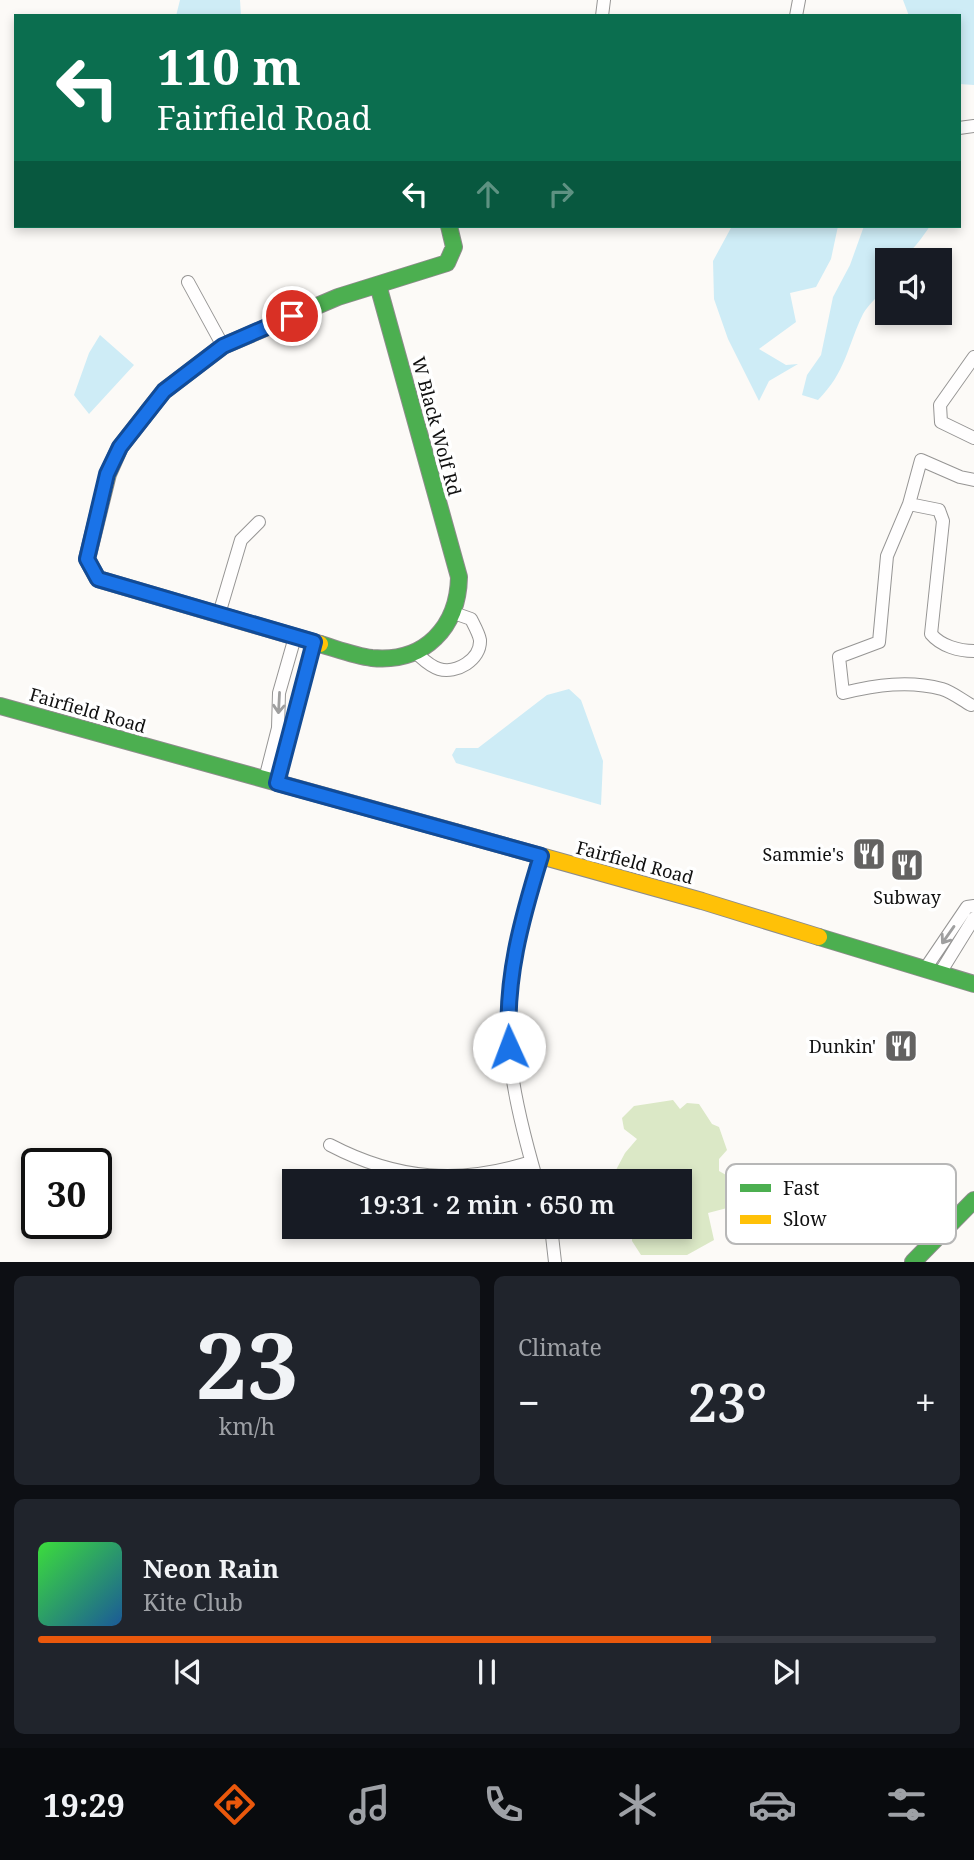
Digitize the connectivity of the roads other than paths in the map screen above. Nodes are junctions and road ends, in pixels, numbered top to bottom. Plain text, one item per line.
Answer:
1 (449, 228) edge
2 (188, 282) dead end
3 (378, 285) junction
4 (223, 346) junction
5 (974, 358) edge
6 (974, 438) edge
7 (974, 480) edge
8 (909, 504) junction
9 (259, 522) dead end
10 (454, 613) junction
11 (219, 614) junction
12 (295, 637) junction
13 (319, 643) junction
14 (974, 651) edge
15 (416, 653) junction
16 (973, 704) edge
17 (0, 706) edge
18 (271, 781) junction
19 (541, 856) junction
20 (974, 906) edge
21 (974, 918) edge
22 (932, 971) junction
23 (974, 984) edge
24 (330, 1145) dead end
25 (531, 1162) junction
26 (533, 1169) edge
27 (974, 1200) edge
28 (956, 1218) edge
29 (552, 1239) edge
30 (930, 1244) edge
31 (555, 1262) edge
32 (913, 1262) edge

1 - 3 street
2 - 4 street
3 - 4 street
3 - 10 street, W Black Wolf Rd
4 - 11 street
5 - 6 street
7 - 8 street
8 - 14 street
8 - 16 street
9 - 11 street
10 - 15 street
10 - 15 street
11 - 12 street
12 - 13 street
12 -> 18 street
13 - 15 street
13 - 18 street
17 - 18 street, Fairfield Road
18 - 19 street, Fairfield Road
19 - 22 street, Fairfield Road
19 - 25 street
20 -> 22 street
21 - 22 street
22 - 23 street, Fairfield Road
24 - 25 street
25 - 26 street
27 - 28 street
29 - 31 street
30 - 32 street

